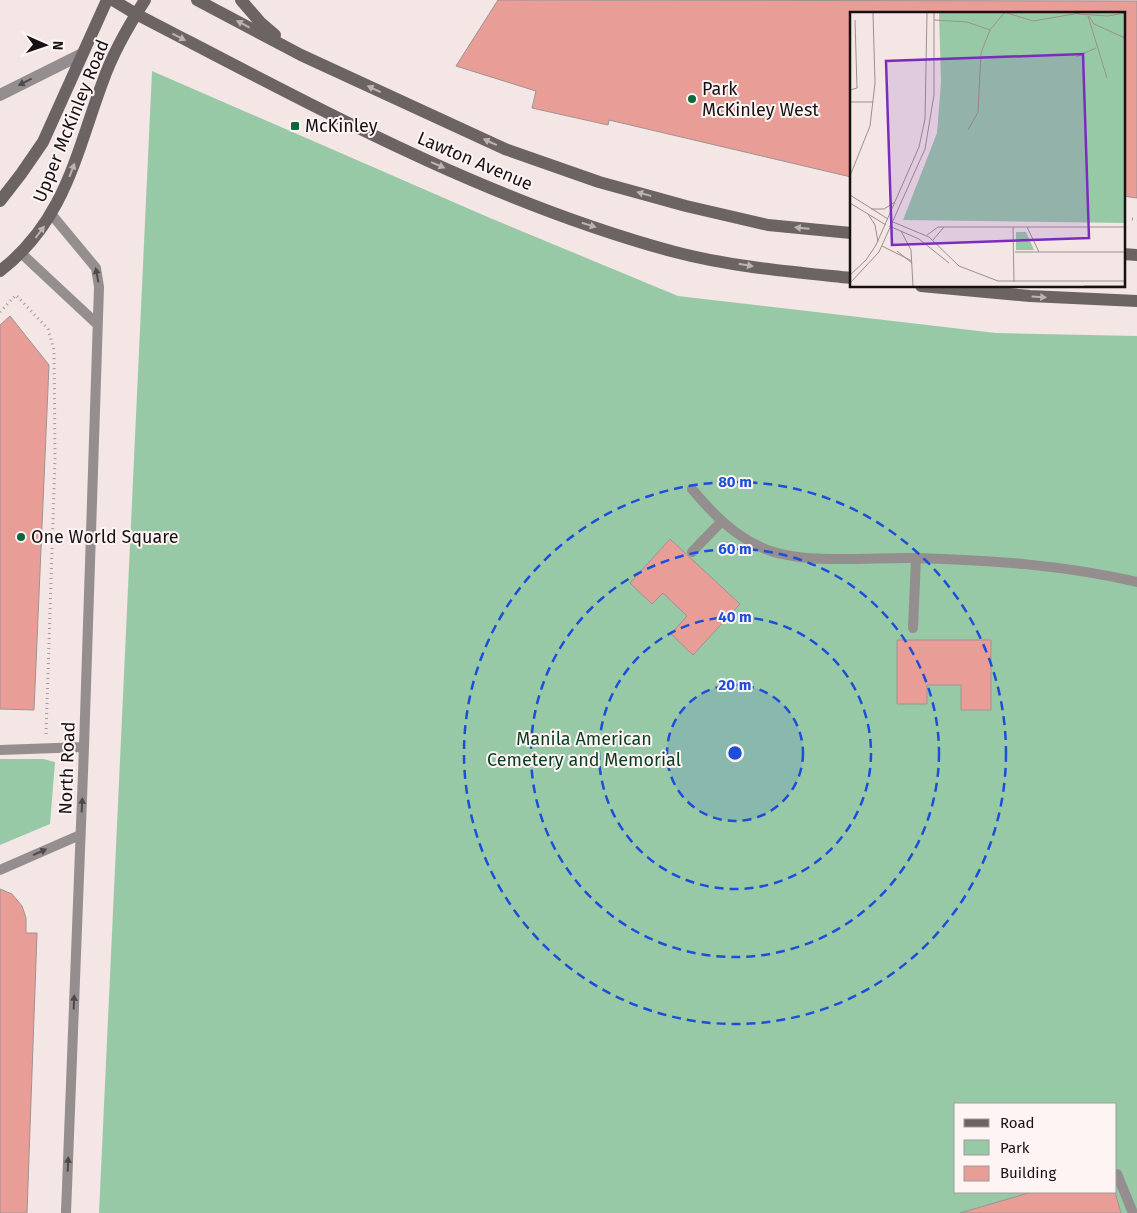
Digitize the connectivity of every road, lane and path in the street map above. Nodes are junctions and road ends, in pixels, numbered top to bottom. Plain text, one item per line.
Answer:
1 (107, 0) edge
2 (113, 0) edge
3 (145, 0) edge
4 (197, 0) edge
5 (241, 0) edge
6 (136, 14) junction
7 (82, 54) junction
8 (301, 55) junction
9 (0, 95) edge
10 (0, 201) edge
11 (52, 215) junction
12 (850, 233) edge
13 (21, 253) junction
14 (1124, 254) edge
15 (1137, 255) edge
16 (0, 271) edge
17 (850, 278) edge
18 (943, 288) edge
19 (1137, 301) edge
20 (0, 312) edge
21 (97, 324) junction
22 (692, 489) dead end
23 (721, 522) junction
24 (692, 552) dead end
25 (916, 558) junction
26 (1137, 582) edge
27 (914, 628) dead end
28 (37, 736) dead end
29 (84, 747) junction
30 (0, 750) edge
31 (80, 835) junction
32 (0, 870) edge
33 (1117, 1174) edge
34 (66, 1213) edge
35 (1133, 1213) edge

1 - 7 main road, Upper McKinley Road
2 - 6 main road, Lawton Avenue
3 - 6 main road, Upper McKinley Road
8 -> 4 main road, Lawton Avenue
5 - 8 main road
11 -> 6 main road, Upper McKinley Road
6 -> 17 main road, Lawton Avenue
7 -> 9 street
7 - 10 main road, Upper McKinley Road
12 -> 8 main road, Lawton Avenue
13 -> 11 main road, Upper McKinley Road
21 -> 11 lane, North Road
13 - 16 main road, Upper McKinley Road
13 - 21 lane
14 - 15 main road
18 -> 19 main road
20 - 28 path
21 - 29 lane, North Road
22 - 23 lane
23 - 24 lane
23 - 25 lane
25 - 26 lane
25 - 27 lane
29 - 30 lane
31 -> 29 lane, North Road
32 -> 31 lane
34 -> 31 lane, North Road
33 - 35 lane

